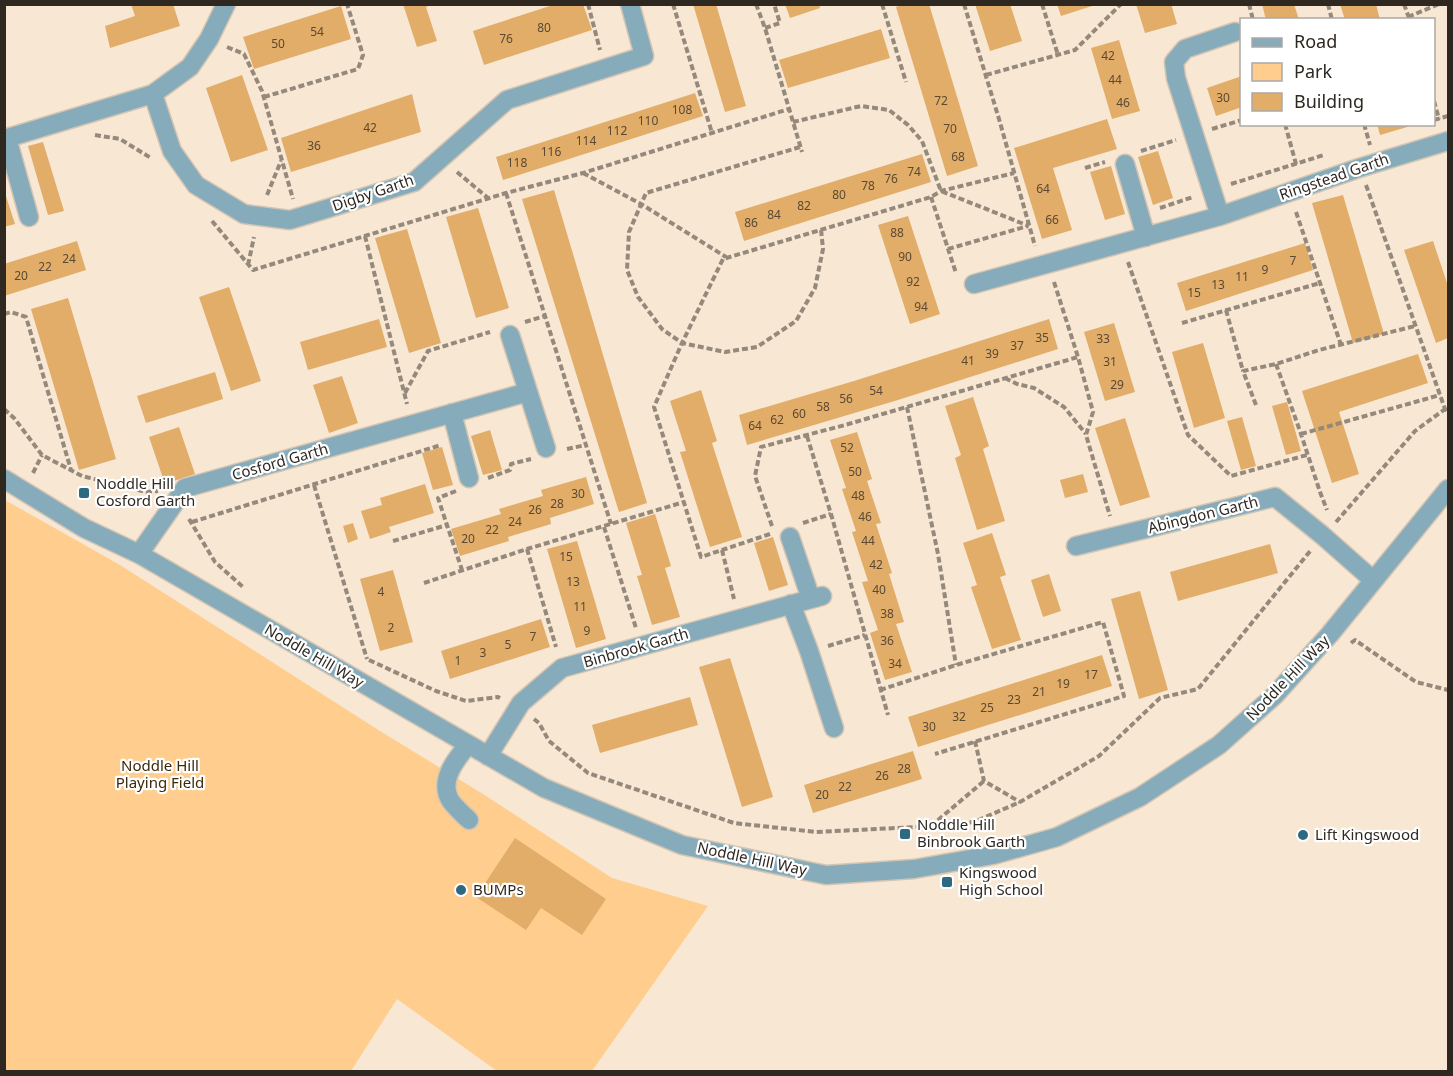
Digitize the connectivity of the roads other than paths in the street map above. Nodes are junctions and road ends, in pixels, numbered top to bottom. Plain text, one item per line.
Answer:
1 (226, 4) edge
2 (630, 4) edge
3 (1234, 32) dead end
4 (153, 94) junction
5 (6, 138) edge
6 (1449, 141) edge
7 (1124, 159) road end
8 (1220, 216) junction
9 (29, 217) dead end
10 (1146, 237) junction
11 (966, 282) road end
12 (508, 329) road end
13 (528, 392) junction
14 (452, 413) junction
15 (548, 452) road end
16 (4, 479) edge
17 (469, 483) road end
18 (1449, 489) edge
19 (793, 531) road end
20 (1076, 546) dead end
21 (139, 554) junction
22 (1373, 580) junction
23 (791, 604) junction
24 (834, 728) dead end
25 (468, 745) junction
26 (488, 756) junction
27 (469, 820) dead end

1 - 4 street
2 - 4 street, Digby Garth
3 - 8 street
4 - 5 street
5 - 9 street
6 - 8 street, Ringstead Garth
7 - 10 street
8 - 10 street, Ringstead Garth
10 - 11 street, Ringstead Garth
12 - 13 street
13 - 14 street, Cosford Garth
13 - 15 street
14 - 17 street
14 - 21 street, Cosford Garth
16 - 21 street, Noddle Hill Way
18 - 22 street, Noddle Hill Way
19 - 23 street, Binbrook Garth
20 - 22 street, Abingdon Garth
21 - 25 street, Noddle Hill Way
22 - 26 street, Noddle Hill Way
23 - 24 street
23 - 26 street, Binbrook Garth
25 - 26 street, Noddle Hill Way
25 - 27 street

